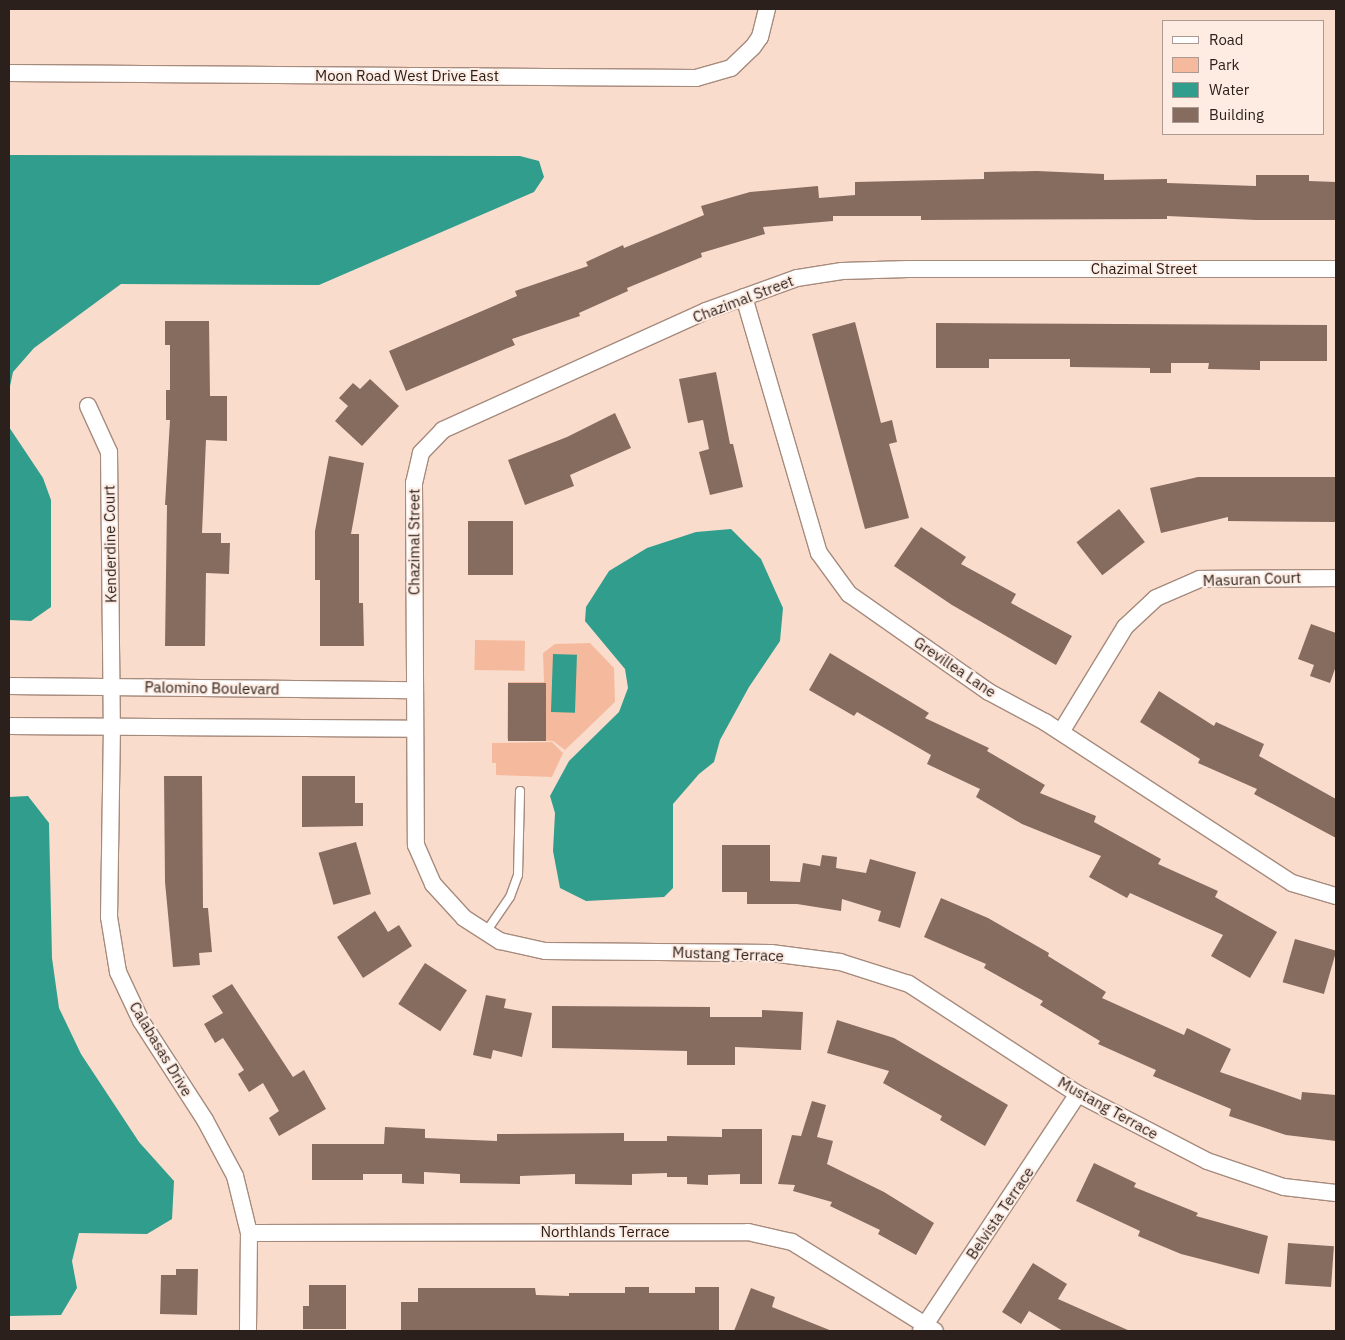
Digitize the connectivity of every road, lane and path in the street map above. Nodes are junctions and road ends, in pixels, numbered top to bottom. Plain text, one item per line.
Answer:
1 (767, 9) edge
2 (9, 73) edge
3 (1336, 269) edge
4 (744, 297) junction
5 (88, 406) dead end
6 (1336, 578) edge
7 (9, 686) edge
8 (111, 686) junction
9 (416, 690) junction
10 (9, 726) edge
11 (112, 726) junction
12 (414, 729) junction
13 (1061, 732) junction
14 (520, 791) dead end
15 (1336, 896) edge
16 (486, 932) junction
17 (1078, 1094) junction
18 (1336, 1193) edge
19 (249, 1233) junction
20 (927, 1329) edge
21 (248, 1331) edge

1 - 2 street, Moon Road West Drive East
3 - 4 street, Chazimal Street
4 - 9 street, Chazimal Street
4 - 13 street, Grevillea Lane
5 - 8 street, Kenderdine Court
6 - 13 street, Masuran Court
7 - 8 street, Palomino Boulevard
8 - 9 street, Palomino Boulevard
8 - 11 street, Kenderdine Court
9 - 12 street, Mustang Terrace
10 - 11 street
11 - 12 street
11 - 19 street, Calabasas Drive
12 - 16 street, Mustang Terrace
13 - 15 street, Grevillea Lane
14 - 16 lane
16 - 17 street, Mustang Terrace
17 - 18 street, Mustang Terrace
17 - 20 street, Belvista Terrace
19 - 20 street, Northlands Terrace
19 - 21 street, Calabasas Drive

